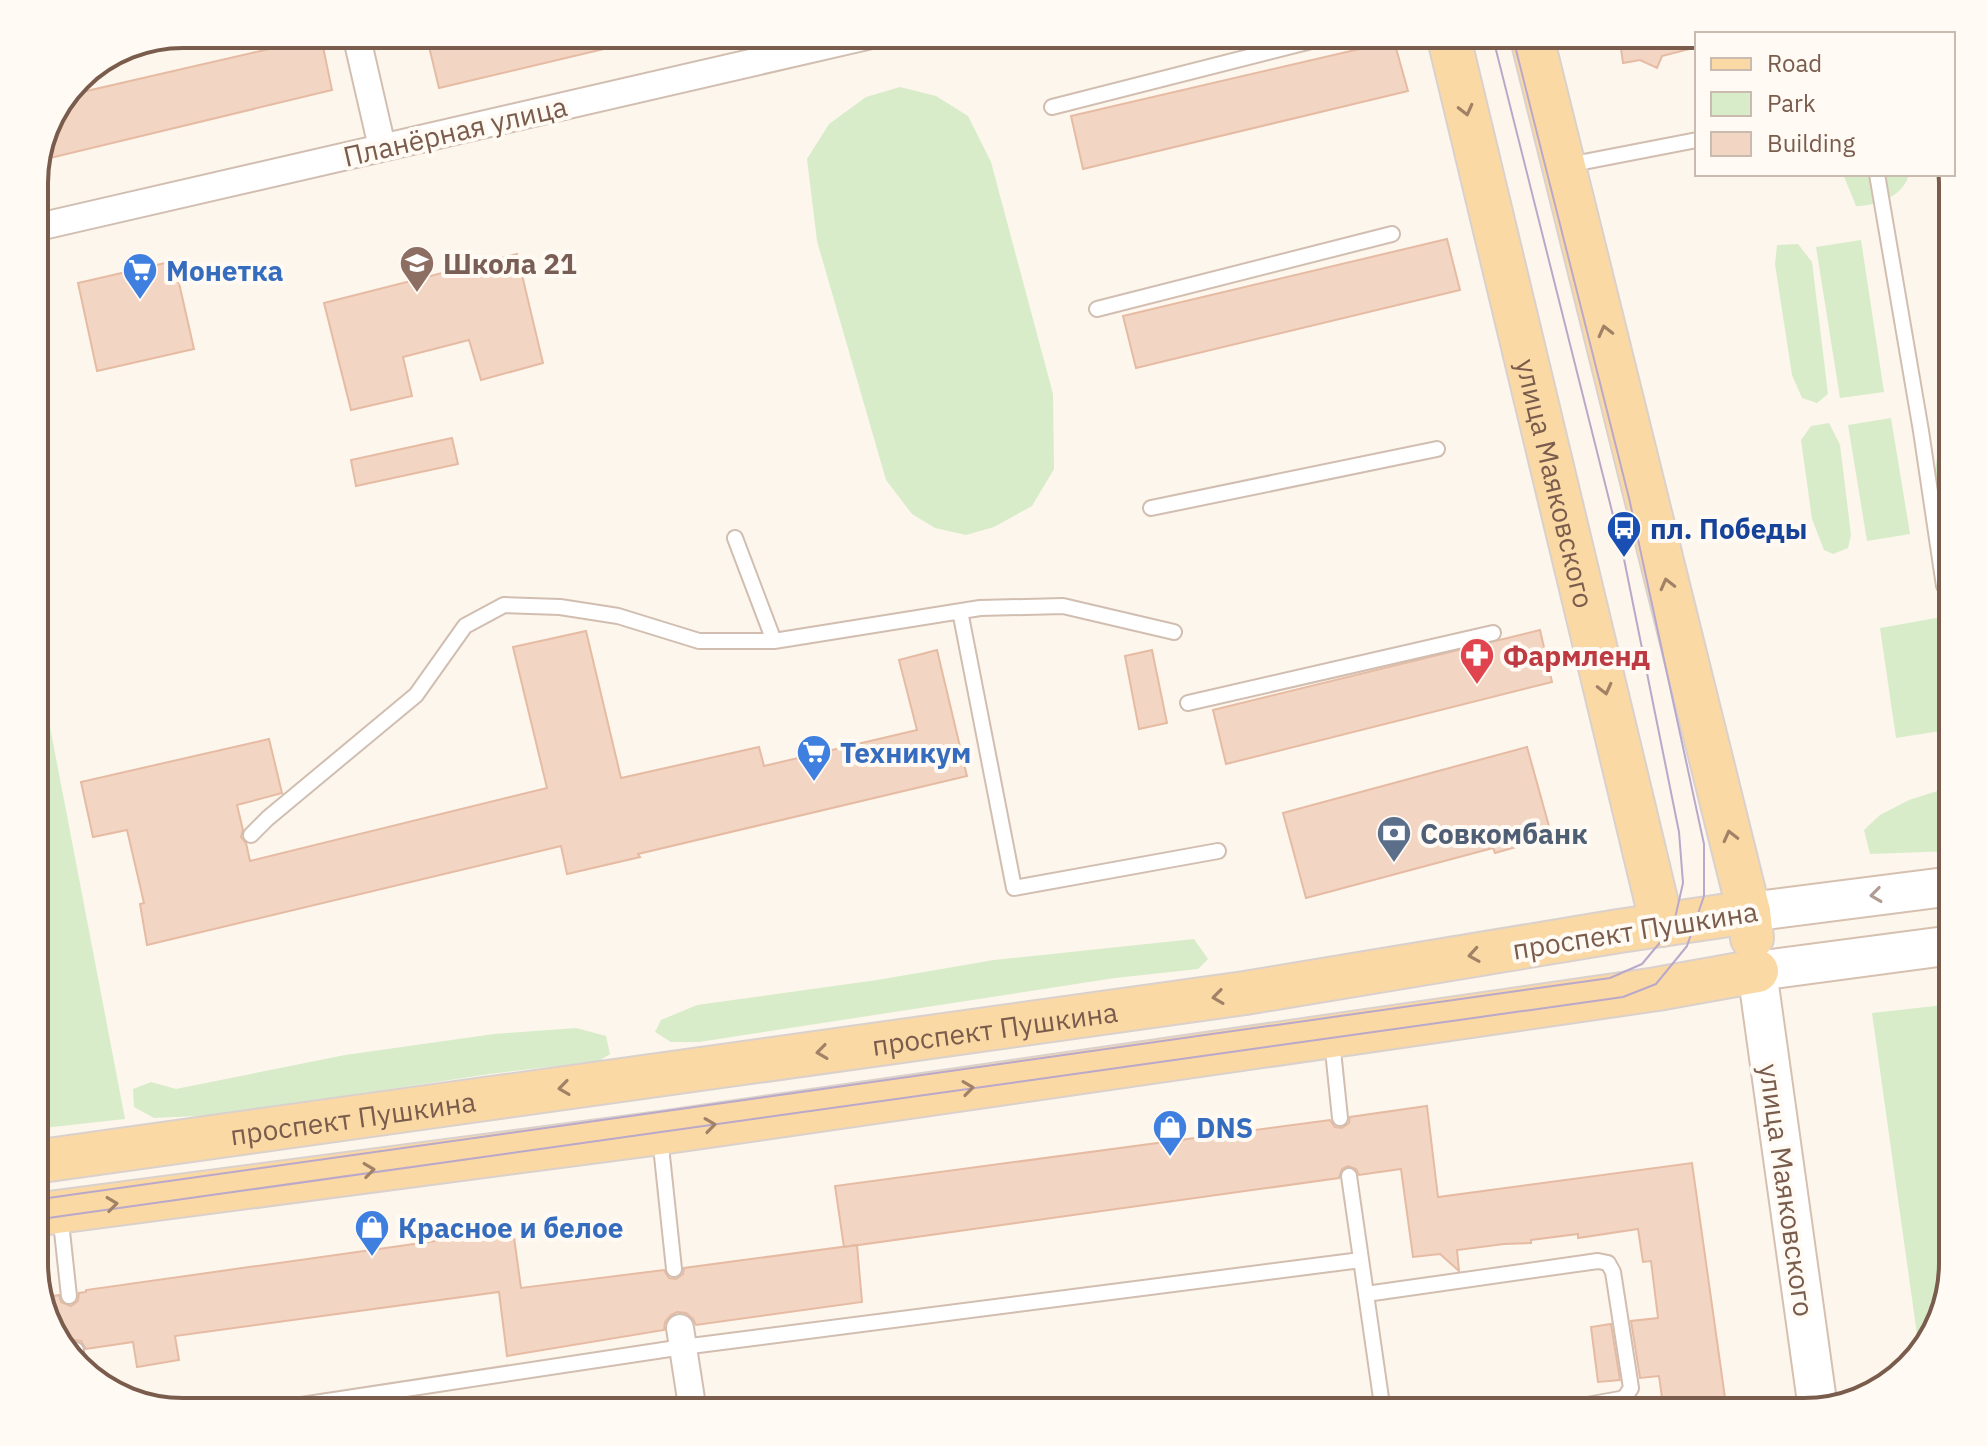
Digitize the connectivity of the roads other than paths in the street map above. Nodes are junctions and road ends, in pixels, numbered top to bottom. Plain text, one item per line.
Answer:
1 (359, 48) edge
2 (797, 48) edge
3 (1284, 48) edge
4 (1451, 48) edge
5 (1534, 48) edge
6 (1052, 107) dead end
7 (1695, 140) edge
8 (382, 147) junction
9 (1564, 166) junction
10 (1877, 176) edge
11 (48, 225) edge
12 (1392, 234) dead end
13 (1097, 309) dead end
14 (1437, 449) dead end
15 (1151, 508) dead end
16 (735, 538) dead end
17 (1939, 552) edge
18 (960, 611) junction
19 (1174, 632) dead end
20 (1493, 633) dead end
21 (774, 641) junction
22 (1188, 703) dead end
23 (251, 835) dead end
24 (1218, 851) dead end
25 (1939, 888) edge
26 (1749, 912) junction
27 (1662, 925) junction
28 (1939, 947) edge
29 (1757, 971) junction
30 (1332, 1036) junction
31 (1340, 1118) dead end
32 (660, 1133) junction
33 (48, 1160) edge
34 (1349, 1176) dead end
35 (48, 1213) edge
36 (48, 1217) edge
37 (1361, 1260) junction
38 (674, 1269) dead end
39 (1366, 1294) junction
40 (69, 1296) dead end
41 (682, 1337) junction
42 (1816, 1397) edge
43 (334, 1398) edge
44 (691, 1398) edge
45 (1381, 1398) edge
46 (1622, 1398) edge

1 - 8 street
2 - 8 street, Планёрная улица
3 - 6 lane
4 -> 27 main road, улица Маяковского
5 - 9 main road, улица Маяковского
7 - 9 lane
8 - 11 street, Планёрная улица
26 -> 9 main road, улица Маяковского
10 - 17 lane
12 - 13 lane
14 - 15 lane
16 - 21 lane
18 - 19 lane
18 - 21 lane
18 - 24 lane
20 - 22 lane
21 - 23 lane
25 -> 26 street, проспект Пушкина
26 - 27 main road, проспект Пушкина
26 - 29 main road, улица Маяковского
27 - 29 main road
27 -> 33 main road, проспект Пушкина
28 - 29 street, проспект Пушкина
29 - 30 main road, проспект Пушкина
29 - 42 street, улица Маяковского
30 - 31 lane
32 -> 30 main road, проспект Пушкина
35 -> 32 main road, проспект Пушкина
32 - 38 lane
34 - 37 lane
36 - 40 lane
37 - 39 lane
37 - 41 lane
39 - 45 lane
39 - 46 lane
41 - 43 lane
41 - 44 street

